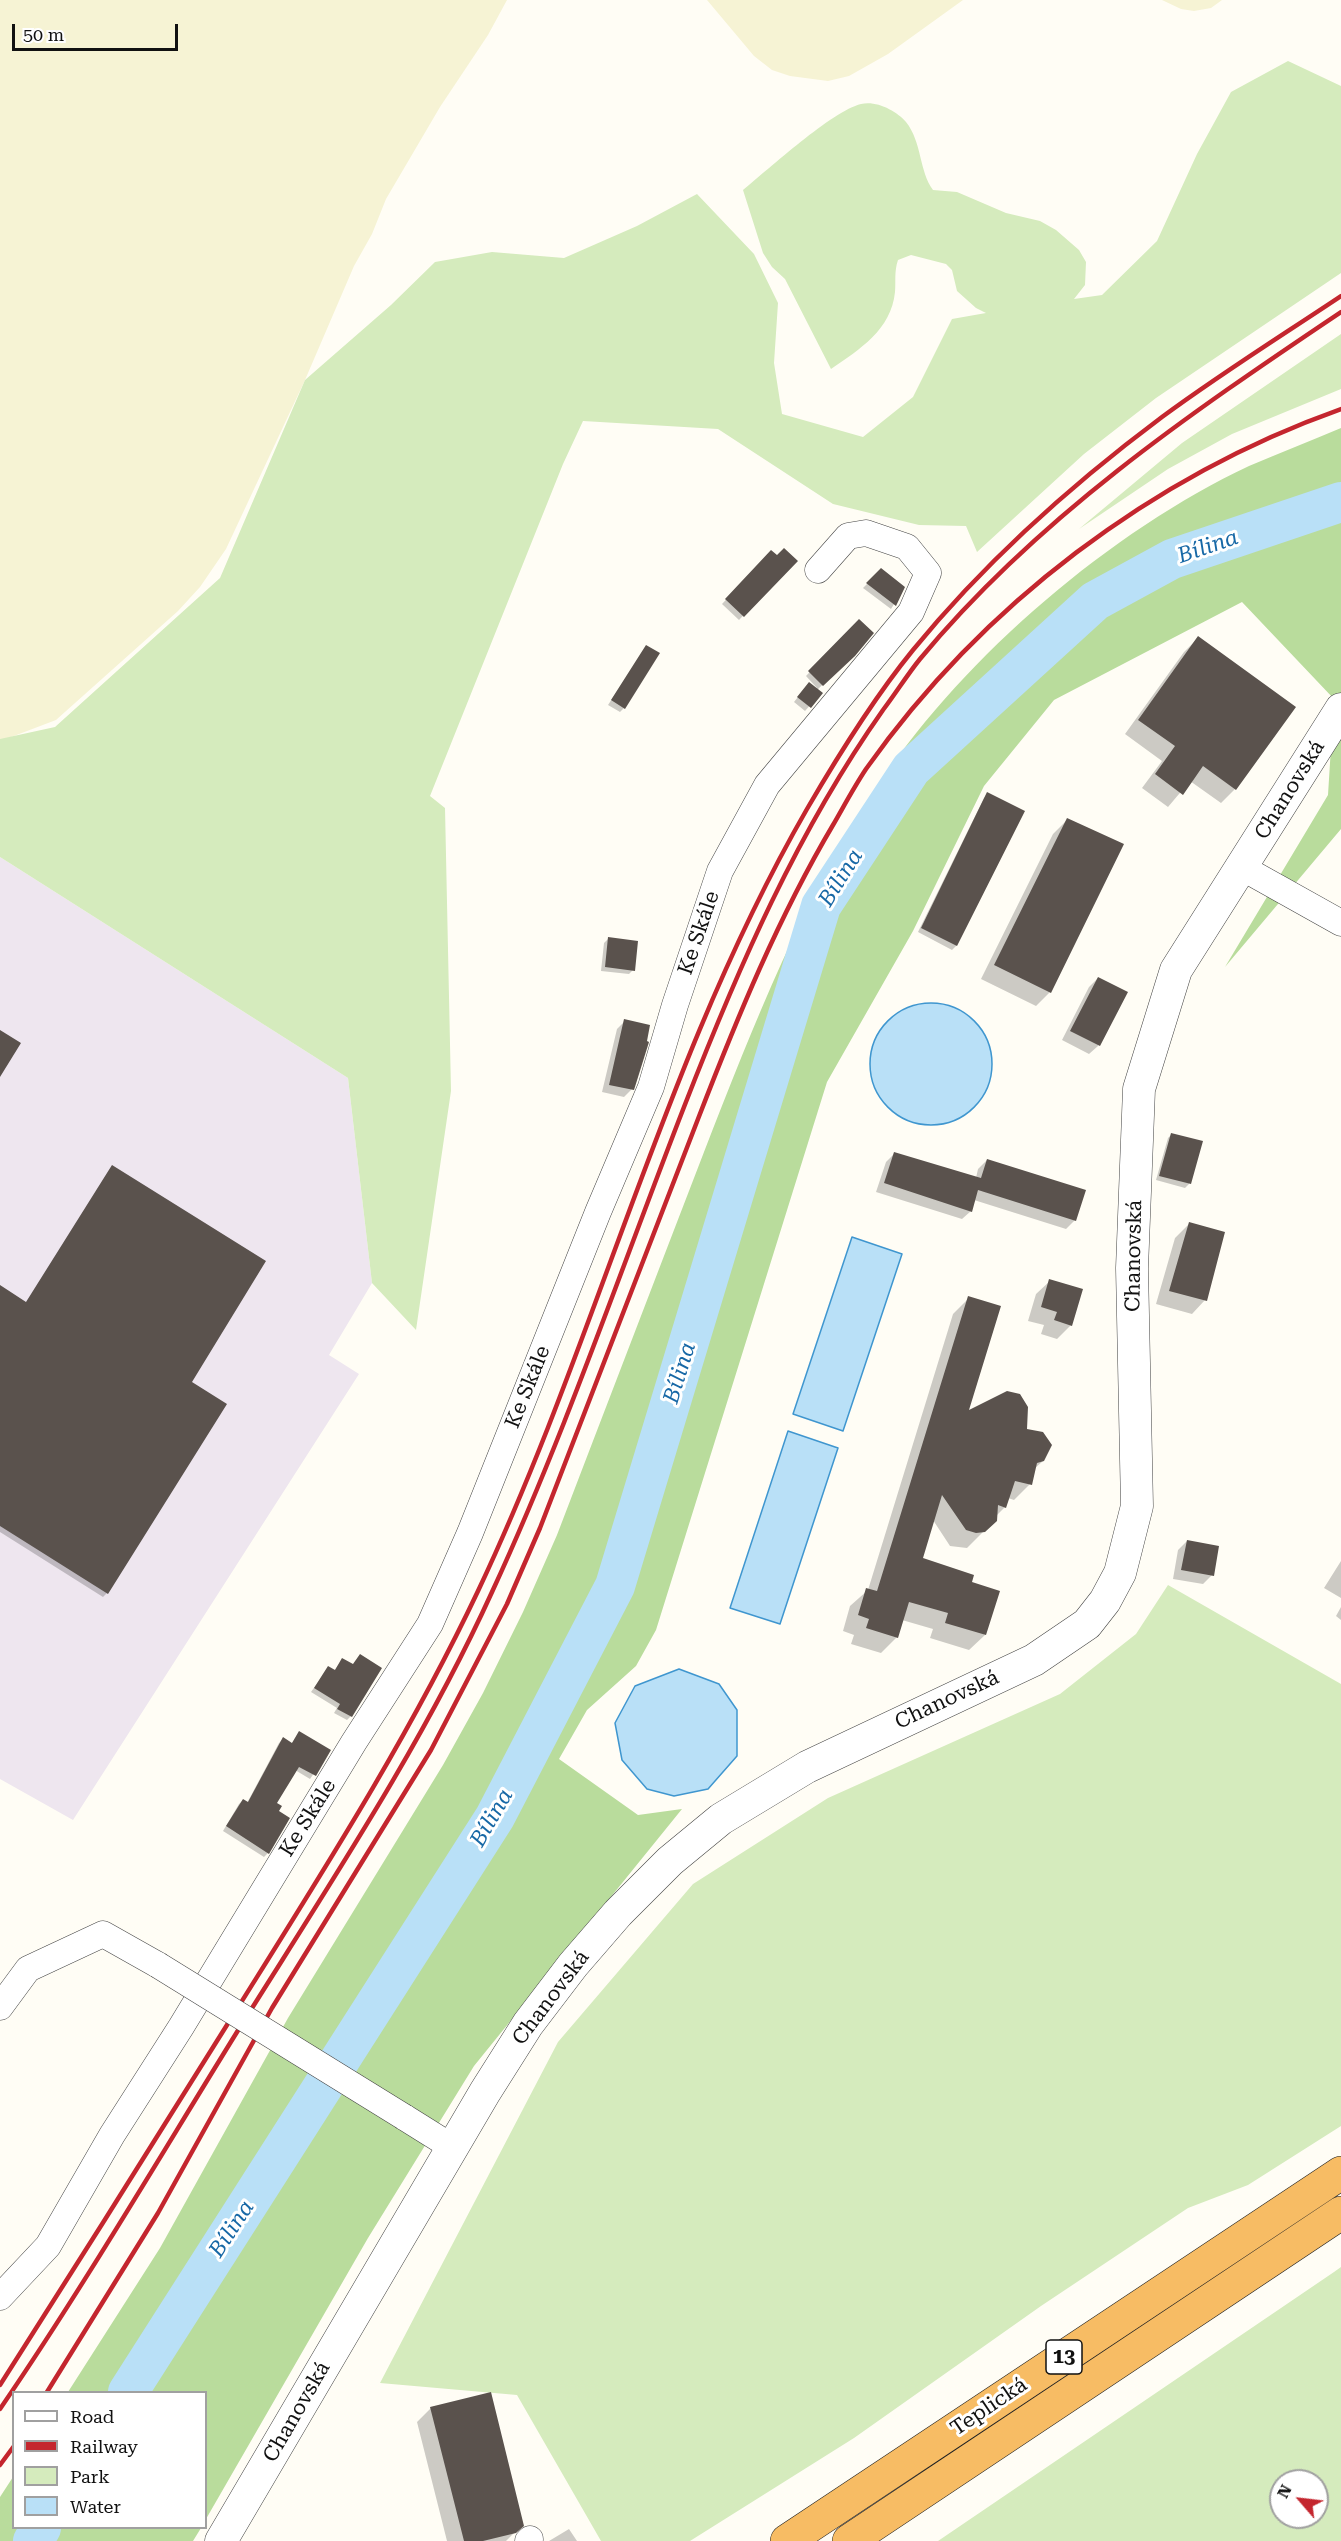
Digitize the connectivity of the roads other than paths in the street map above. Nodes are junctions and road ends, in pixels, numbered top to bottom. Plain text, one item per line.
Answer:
1 (818, 570) dead end
2 (1341, 709) edge
3 (1241, 867) junction
4 (1341, 923) edge
5 (28, 1969) junction
6 (0, 1976) edge
7 (0, 2007) edge
8 (452, 2147) junction
9 (1341, 2173) edge
10 (1341, 2213) edge
11 (0, 2297) edge
12 (221, 2541) edge
13 (787, 2541) edge
14 (849, 2541) edge

1 - 11 street, Ke Skále
2 - 3 street, Chanovská
3 - 4 street
3 - 8 street, Chanovská
5 - 6 street
5 - 7 street
5 - 8 street, bridge
8 - 12 street, Chanovská
9 - 13 highway, Teplická / 13
10 - 14 highway, Teplická / 13

